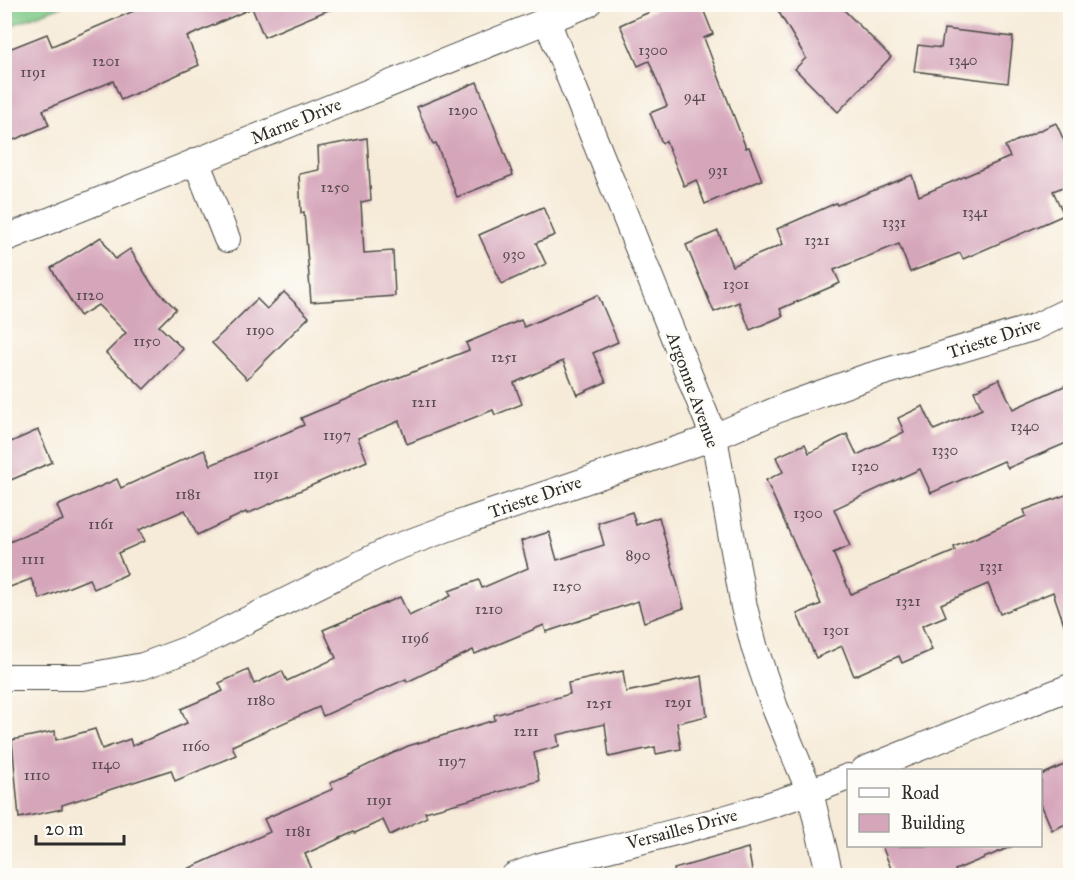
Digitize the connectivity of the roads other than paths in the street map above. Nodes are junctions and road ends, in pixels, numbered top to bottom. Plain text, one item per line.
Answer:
1 (588, 4) edge
2 (548, 21) junction
3 (196, 161) junction
4 (4, 239) edge
5 (227, 239) dead end
6 (1071, 310) edge
7 (714, 436) junction
8 (4, 677) edge
9 (1071, 687) edge
10 (869, 769) edge
11 (847, 778) edge
12 (810, 792) junction
13 (514, 876) edge
14 (830, 876) edge

1 - 2 street, Marne Drive
2 - 3 street, Marne Drive
2 - 7 street, Argonne Avenue
3 - 4 street, Marne Drive
3 - 5 street
6 - 7 street, Trieste Drive
7 - 8 street, Trieste Drive
7 - 12 street, Argonne Avenue
9 - 10 street
11 - 12 street, Versailles Drive
12 - 13 street, Versailles Drive
12 - 14 street, Argonne Avenue

